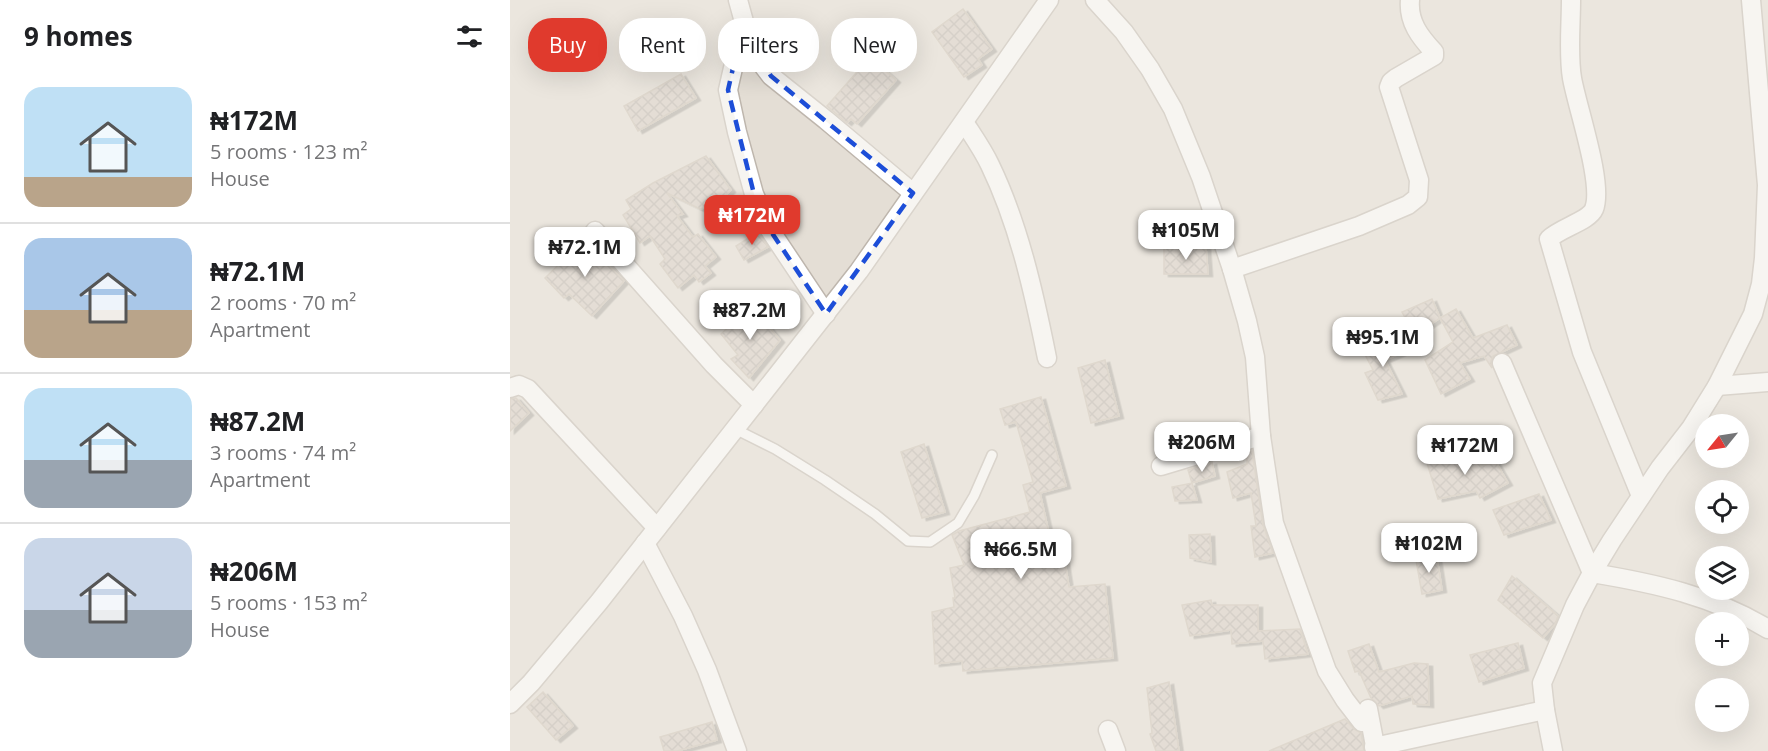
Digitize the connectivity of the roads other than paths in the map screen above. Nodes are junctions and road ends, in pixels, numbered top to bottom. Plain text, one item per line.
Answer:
1 (738, 0) edge
2 (1049, 0) edge
3 (1095, 0) edge
4 (1410, 0) edge
5 (1570, 0) edge
6 (1751, 0) edge
7 (743, 18) edge
8 (732, 72) edge
9 (768, 72) edge
10 (964, 122) junction
11 (913, 193) junction
12 (595, 231) dead end
13 (1232, 269) junction
14 (826, 314) junction
15 (1047, 358) dead end
16 (1502, 363) dead end
17 (1768, 382) edge
18 (513, 383) edge
19 (1717, 386) junction
20 (754, 405) junction
21 (735, 429) junction
22 (1261, 436) junction
23 (992, 455) dead end
24 (1161, 466) dead end
25 (1641, 496) junction
26 (657, 528) junction
27 (645, 543) junction
28 (1592, 573) junction
29 (1768, 629) edge
30 (510, 704) edge
31 (1545, 710) junction
32 (1108, 730) dead end
33 (1375, 749) edge
34 (737, 751) edge
35 (1116, 751) edge
36 (1553, 751) edge

1 - 7 street
2 - 10 street
3 - 13 street
4 - 13 street
5 - 25 street
6 - 19 street
8 - 14 street
9 - 11 street
10 - 11 street
10 - 15 street
11 - 14 street
12 - 20 street
13 - 22 street
14 - 20 street
16 - 28 street
17 - 19 street
18 - 26 street
19 - 25 street
20 - 21 street
21 - 23 lane
21 - 26 street
22 - 24 street
22 - 33 street
25 - 28 street
26 - 27 street
27 - 30 street
27 - 34 street
28 - 29 street
28 - 31 street
31 - 33 street
31 - 36 street
32 - 35 street

